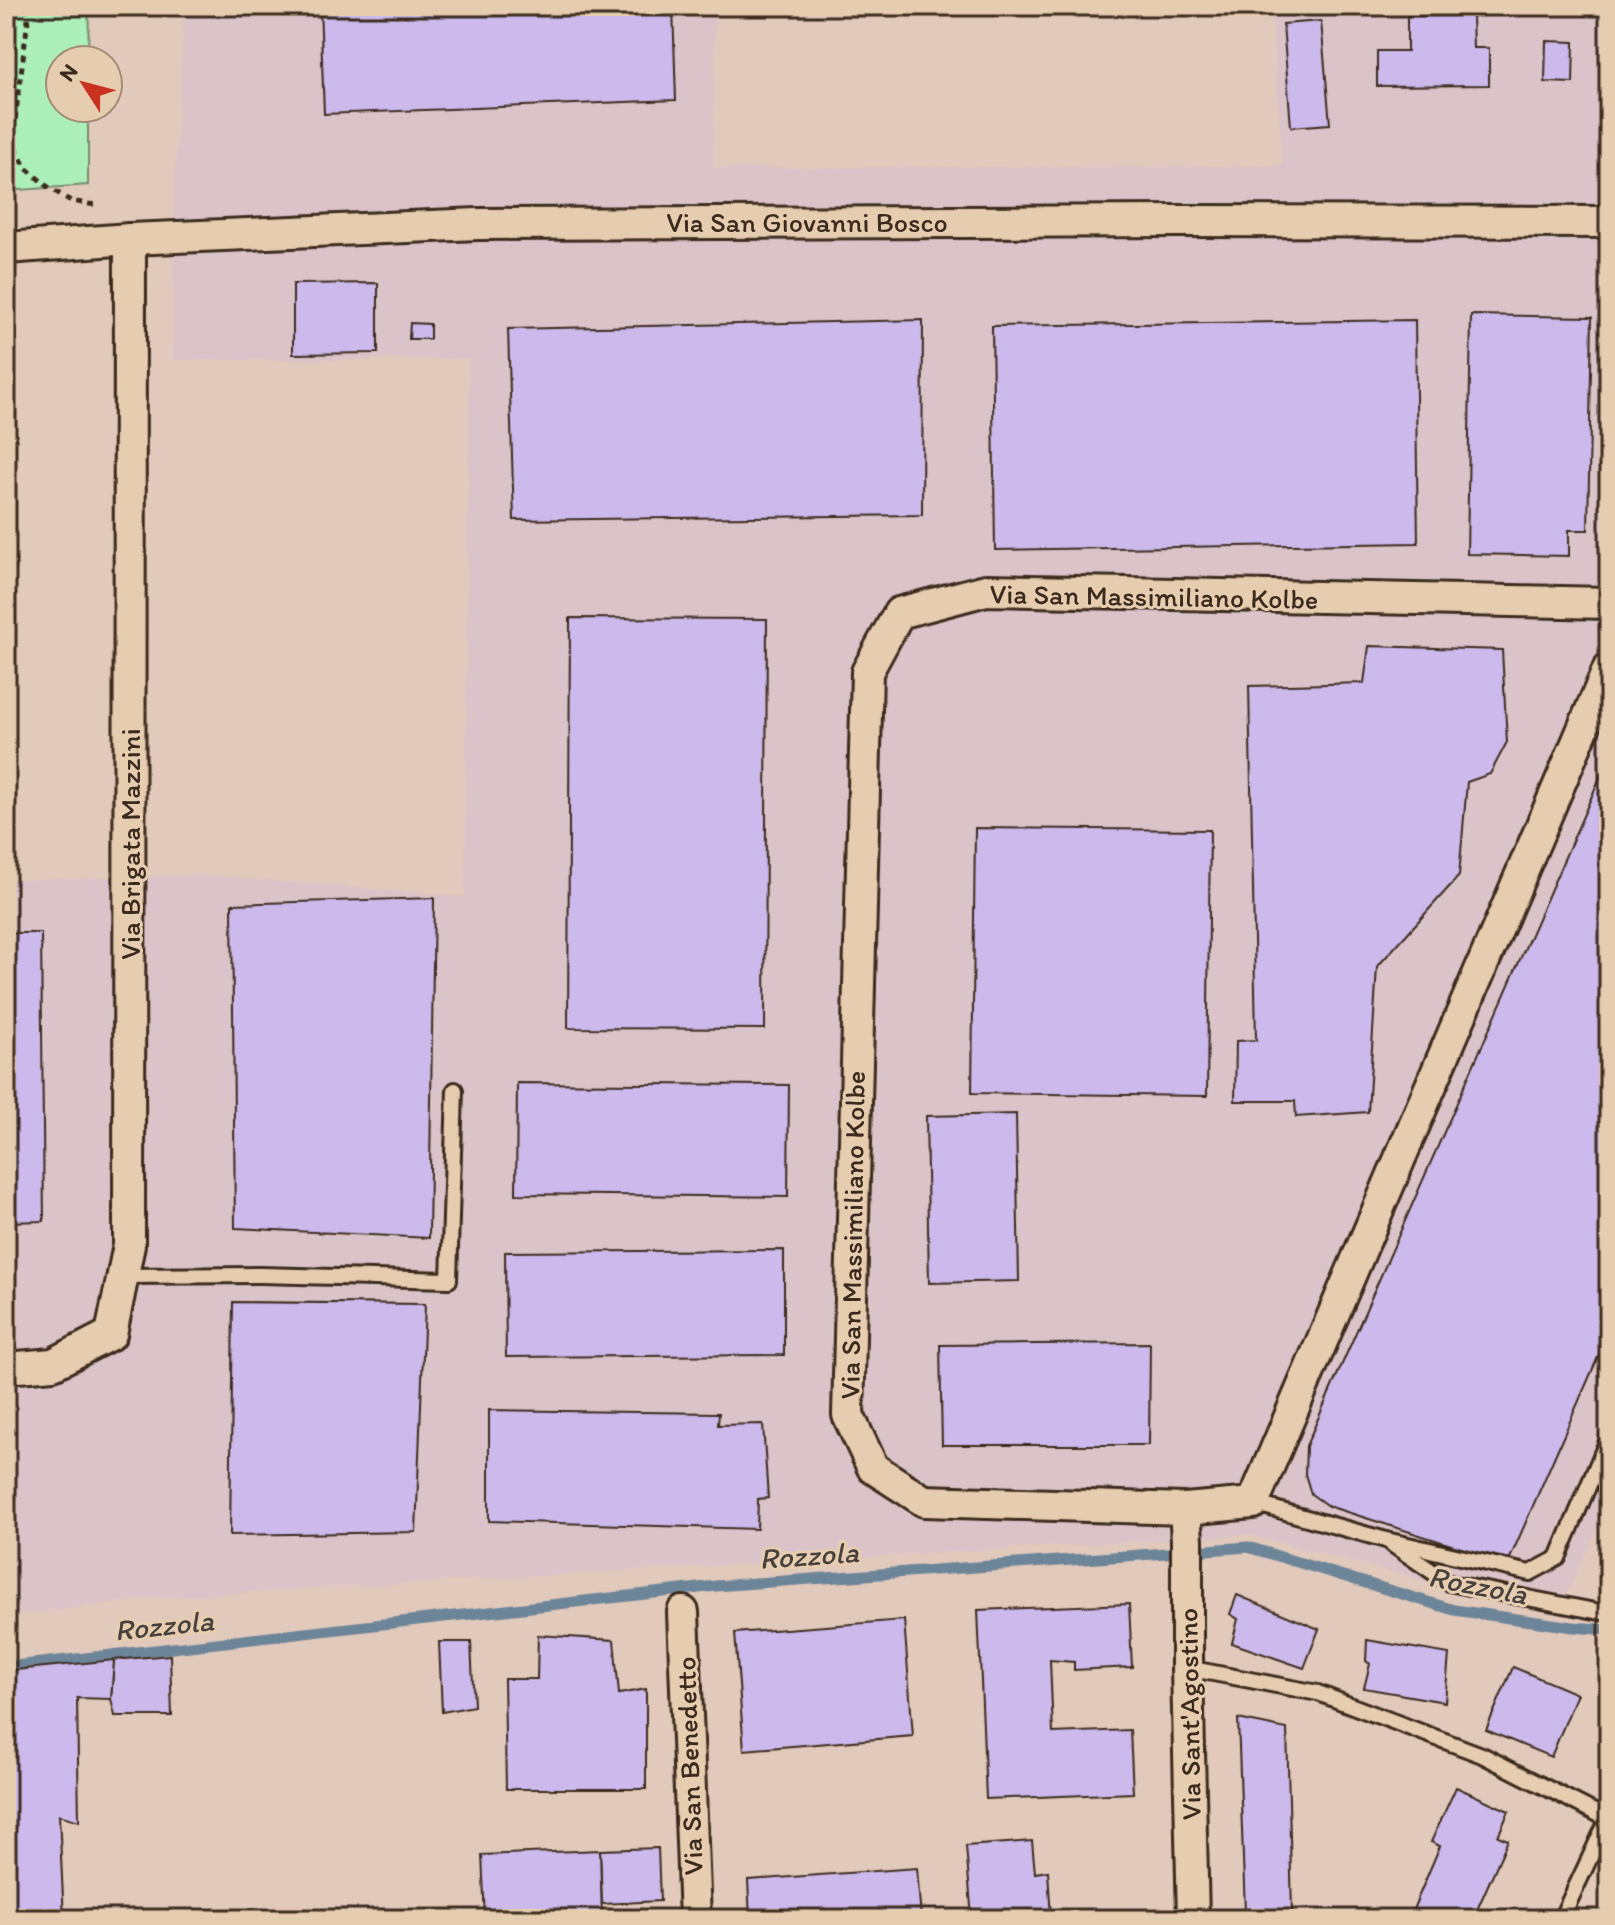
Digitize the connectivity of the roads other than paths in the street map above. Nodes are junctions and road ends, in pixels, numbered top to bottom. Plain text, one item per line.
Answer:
1 (1609, 222) edge
2 (130, 239) junction
3 (6, 248) edge
4 (1609, 603) edge
5 (1609, 668) edge
6 (455, 1090) dead end
7 (122, 1276) junction
8 (6, 1368) edge
9 (1609, 1437) edge
10 (1253, 1503) junction
11 (1185, 1509) junction
12 (1386, 1540) junction
13 (1609, 1610) edge
14 (683, 1612) dead end
15 (1187, 1668) junction
16 (695, 1919) edge
17 (1193, 1919) edge
18 (1561, 1919) edge

1 - 2 street, Via San Giovanni Bosco
2 - 3 street, Via San Giovanni Bosco
2 - 7 street, Via Brigata Mazzini
4 - 11 street, Via San Massimiliano Kolbe
5 - 10 street
6 - 7 lane
7 - 8 street, Via Brigata Mazzini
9 - 12 lane
10 - 11 street, Via San Massimiliano Kolbe
10 - 12 lane
11 - 15 street, Via Sant'Agostino
12 - 13 lane
14 - 16 street, Via San Benedetto
15 - 17 street, Via Sant'Agostino
15 - 18 lane

